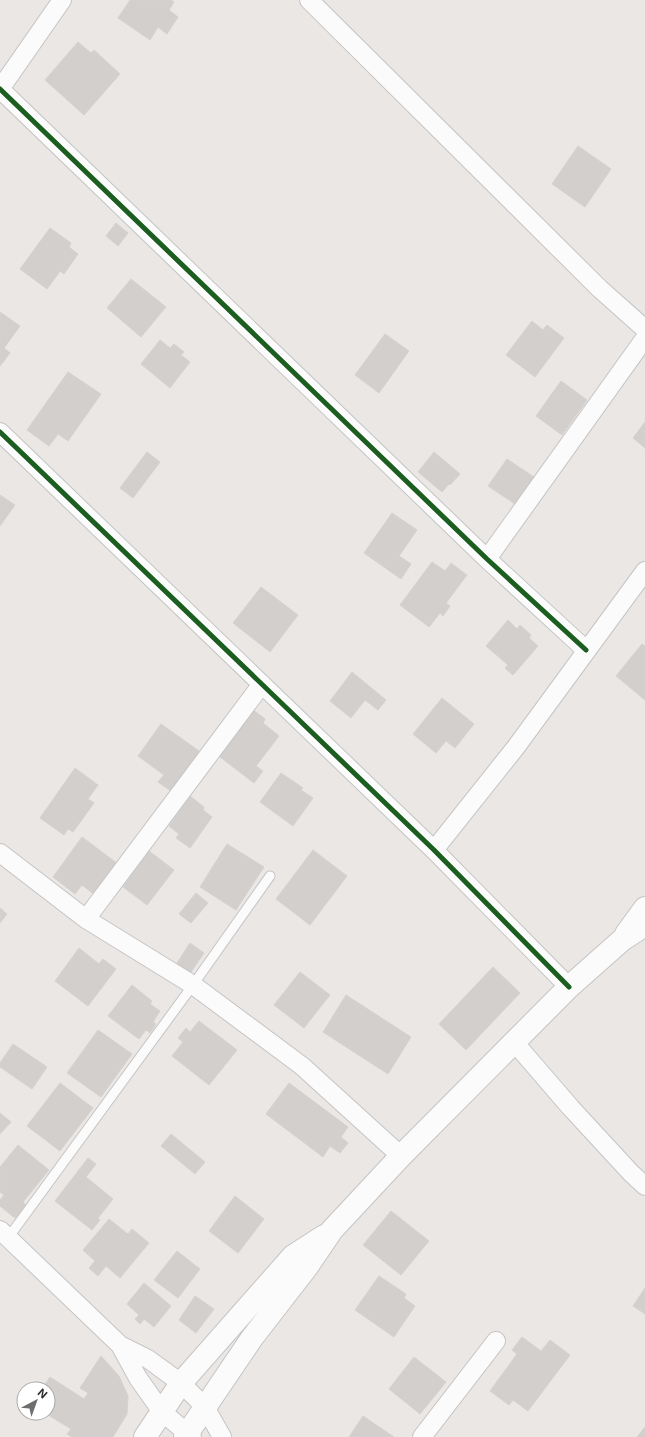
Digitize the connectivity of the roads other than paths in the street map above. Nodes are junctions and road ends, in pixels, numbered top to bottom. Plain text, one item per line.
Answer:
1 (62, 0) edge
2 (309, 0) edge
3 (0, 89) edge
4 (645, 329) edge
5 (645, 338) edge
6 (0, 432) edge
7 (487, 559) junction
8 (645, 571) edge
9 (586, 650) junction
10 (262, 684) junction
11 (434, 850) junction
12 (0, 852) edge
13 (270, 876) dead end
14 (645, 908) edge
15 (86, 919) junction
16 (645, 925) edge
17 (622, 940) junction
18 (193, 985) junction
19 (569, 987) junction
20 (514, 1042) junction
21 (400, 1156) junction
22 (645, 1186) edge
23 (332, 1230) junction
24 (4, 1234) edge
25 (496, 1340) dead end
26 (120, 1345) junction
27 (181, 1383) junction
28 (205, 1407) junction
29 (162, 1412) junction
30 (188, 1436) edge
31 (145, 1437) edge
32 (222, 1437) edge
33 (422, 1437) edge

1 - 3 street
2 - 4 street
3 - 7 street
5 - 7 street
6 - 10 street
7 - 9 street
8 - 9 street
9 - 11 street
10 - 11 street
10 - 15 street
11 - 19 street
12 - 15 street
13 - 18 lane
14 - 17 main road
15 - 18 street
16 - 17 main road
17 - 19 main road
18 - 21 street
18 - 24 lane
19 - 20 main road
20 - 21 main road
20 - 22 street
21 - 23 main road
23 - 27 main road
23 - 28 main road
24 - 26 street
25 - 33 street
26 - 27 street
26 - 29 street
27 - 28 street
27 - 29 main road
28 - 30 main road
28 - 32 street
29 - 30 street
29 - 31 main road

